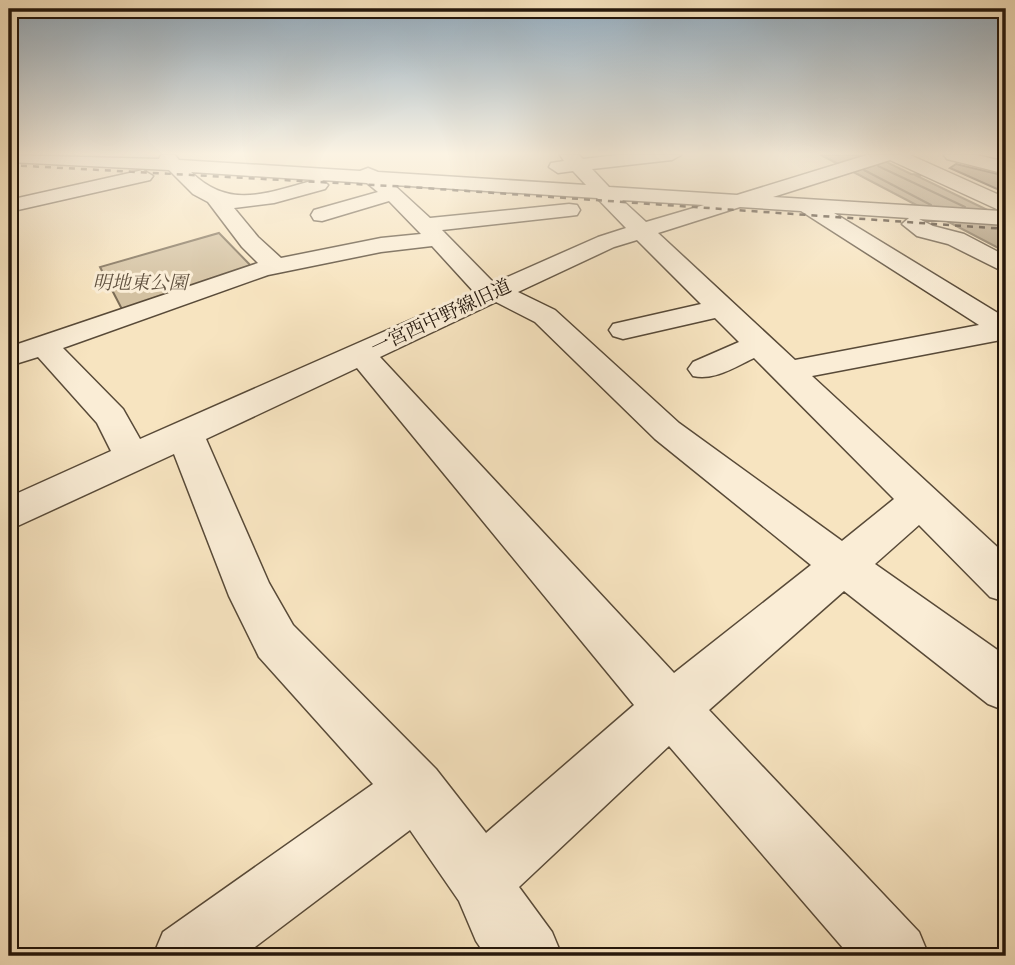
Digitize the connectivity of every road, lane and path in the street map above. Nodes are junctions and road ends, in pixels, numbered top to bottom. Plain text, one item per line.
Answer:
1 (35, 200) edge
2 (217, 200) edge
3 (372, 200) edge
4 (398, 200) edge
5 (567, 200) edge
6 (577, 200) edge
7 (611, 200) edge
8 (739, 200) joint
9 (877, 200) edge
10 (574, 201) junction
11 (806, 205) junction
12 (9, 206) edge
13 (894, 210) junction
14 (323, 215) dead end
15 (1006, 218) edge
16 (642, 229) junction
17 (429, 232) junction
18 (606, 242) junction
19 (275, 266) junction
20 (1006, 266) edge
21 (494, 293) junction
22 (723, 308) junction
23 (1006, 329) edge
24 (623, 330) dead end
25 (760, 344) junction
26 (45, 345) junction
27 (361, 354) junction
28 (9, 357) edge
29 (704, 369) dead end
30 (788, 371) junction
31 (186, 434) junction
32 (133, 458) junction
33 (921, 500) junction
34 (9, 514) edge
35 (842, 565) junction
36 (1006, 583) edge
37 (1006, 686) edge
38 (670, 709) junction
39 (416, 789) junction
40 (481, 879) junction
41 (187, 956) edge
42 (528, 956) edge
43 (895, 956) edge

1 - 12 street
2 - 19 street
3 - 14 street
4 - 17 street
5 - 10 street
6 - 10 street
7 - 16 street
8 - 11 street
8 - 16 street, 一宮西中野線旧道
9 - 13 street
10 - 17 street
10 - 18 street
11 - 13 street
11 - 23 street
13 - 15 street
13 - 20 street
16 - 18 street, 一宮西中野線旧道
16 - 22 street
17 - 19 street
17 - 21 street
18 - 21 street, 一宮西中野線旧道
19 - 26 street
21 - 27 street, 一宮西中野線旧道
21 - 35 street
22 - 24 street
22 - 25 street
23 - 30 street
25 - 29 street
25 - 30 street
26 - 28 street
26 - 32 street
27 - 31 street, 一宮西中野線旧道
27 - 38 street
30 - 33 street
31 - 32 street, 一宮西中野線旧道
31 - 39 street
32 - 34 street, 一宮西中野線旧道
33 - 35 street
33 - 36 street
35 - 37 street
35 - 38 street
38 - 40 street
38 - 43 street
39 - 40 street
39 - 41 street
40 - 42 street

